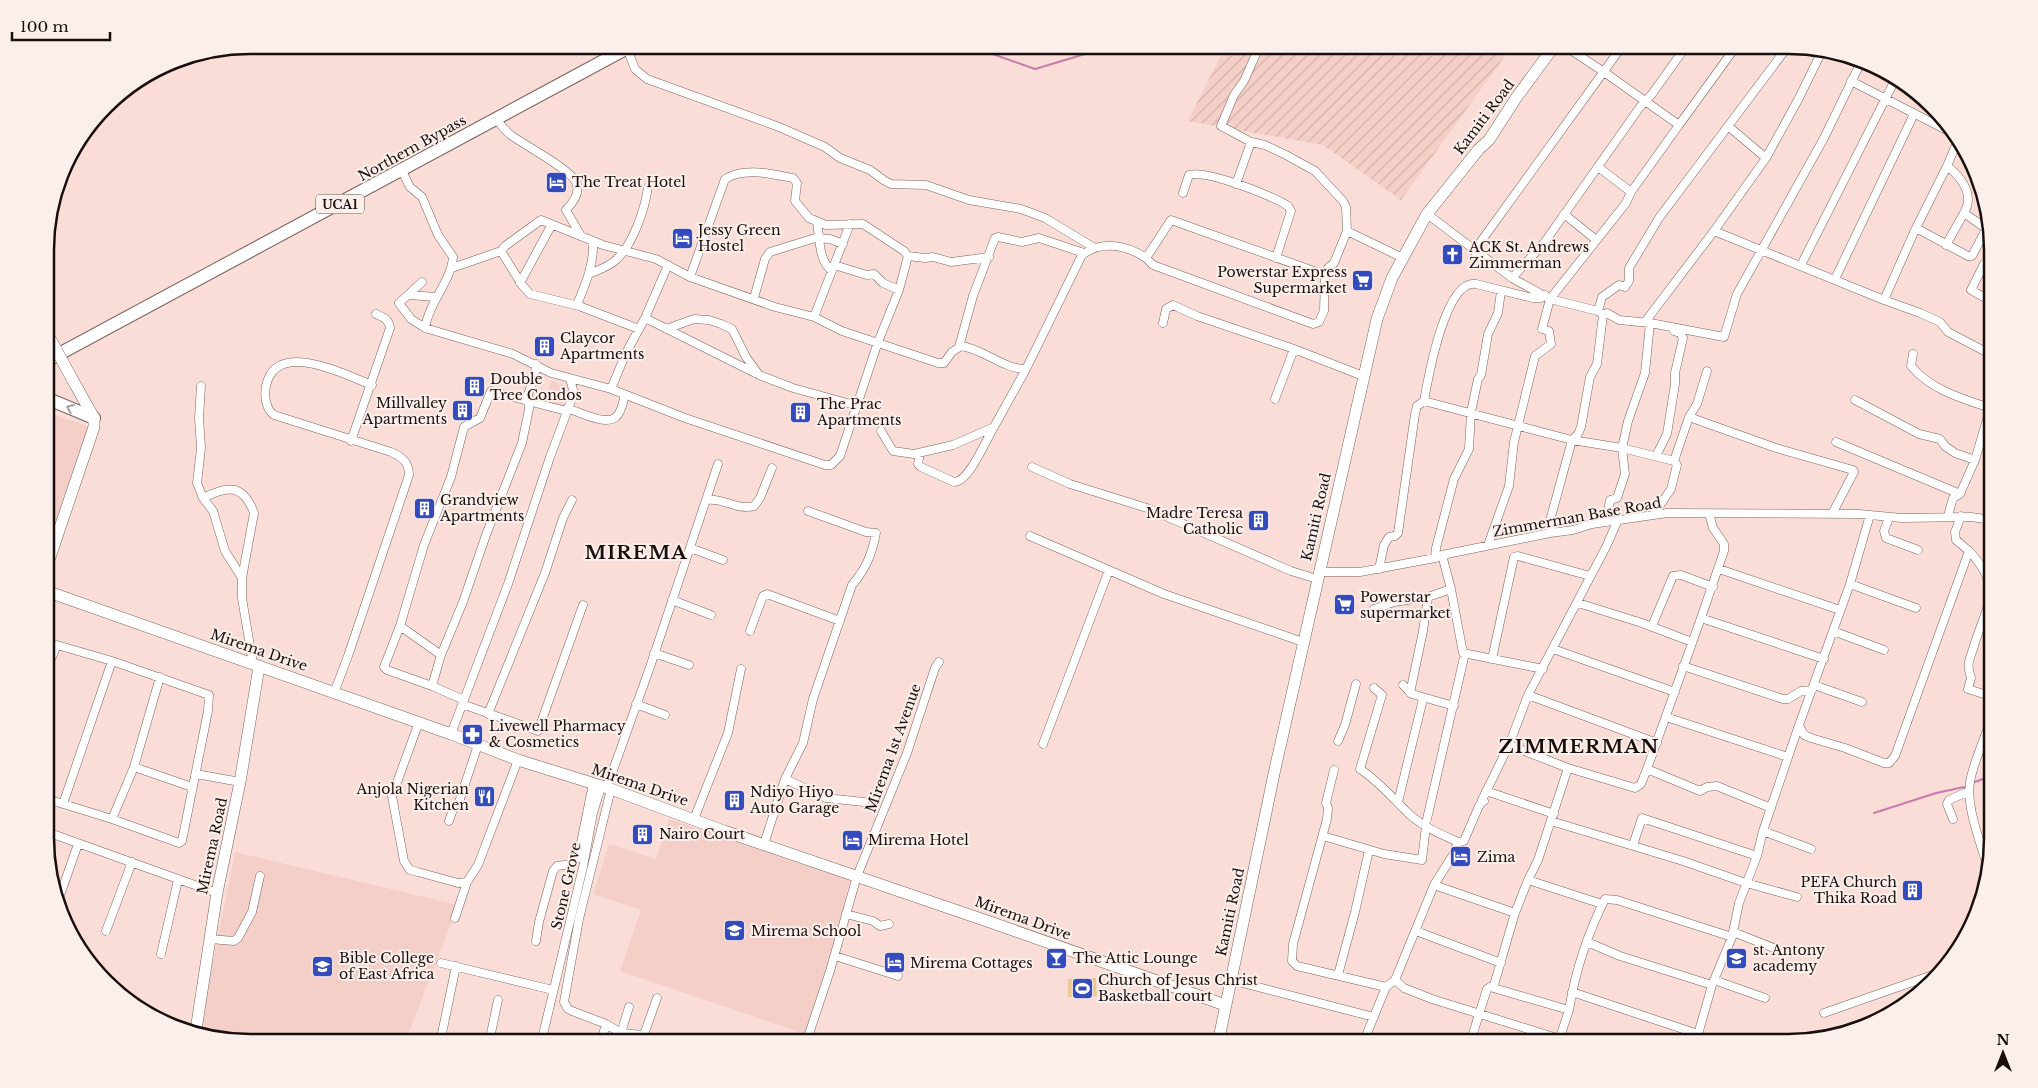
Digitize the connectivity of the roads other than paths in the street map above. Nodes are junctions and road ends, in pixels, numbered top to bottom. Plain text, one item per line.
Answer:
1 (617, 54) edge
2 (632, 54) edge
3 (1256, 54) edge
4 (1548, 54) edge
5 (1576, 54) edge
6 (1617, 54) edge
7 (1681, 54) edge
8 (1730, 54) edge
9 (1782, 54) edge
10 (1819, 56) edge
11 (1858, 67) edge
12 (1604, 72) junction
13 (1850, 82) junction
14 (1893, 84) edge
15 (1885, 100) junction
16 (1644, 101) junction
17 (1914, 114) junction
18 (496, 119) junction
19 (1678, 125) junction
20 (1728, 126) junction
21 (1943, 129) edge
22 (1251, 142) junction
23 (1955, 147) edge
24 (1766, 158) junction
25 (1947, 166) junction
26 (1598, 167) junction
27 (402, 171) junction
28 (1236, 184) junction
29 (648, 187) dead end
30 (1631, 192) junction
31 (1183, 193) dead end
32 (1964, 213) junction
33 (1427, 214) junction
34 (1564, 214) junction
35 (817, 222) junction
36 (850, 224) junction
37 (551, 226) junction
38 (1983, 226) edge
39 (1916, 228) junction
40 (1347, 231) junction
41 (1714, 231) junction
42 (581, 236) junction
43 (820, 238) junction
44 (1984, 238) edge
45 (1595, 239) junction
46 (593, 241) junction
47 (843, 244) junction
48 (1946, 245) junction
49 (1093, 247) junction
50 (1761, 250) junction
51 (501, 251) junction
52 (624, 251) junction
53 (1474, 251) junction
54 (1084, 253) junction
55 (908, 256) junction
56 (988, 257) junction
57 (1146, 258) junction
58 (1276, 258) junction
59 (1403, 258) junction
60 (1984, 264) dead end
61 (668, 265) junction
62 (1801, 265) junction
63 (452, 268) junction
64 (833, 268) junction
65 (589, 274) junction
66 (1325, 276) junction
67 (690, 277) junction
68 (1512, 278) junction
69 (1835, 279) junction
70 (422, 282) dead end
71 (520, 283) junction
72 (899, 290) junction
73 (1501, 291) junction
74 (409, 295) junction
75 (436, 297) junction
76 (1547, 297) junction
77 (1984, 297) edge
78 (754, 298) junction
79 (1884, 300) junction
80 (578, 306) junction
81 (1600, 313) junction
82 (376, 314) dead end
83 (645, 318) junction
84 (814, 318) junction
85 (1163, 323) dead end
86 (1648, 323) junction
87 (425, 328) junction
88 (639, 329) junction
89 (666, 329) junction
90 (878, 342) junction
91 (54, 345) edge
92 (959, 347) junction
93 (1294, 349) junction
94 (1984, 351) edge
95 (1913, 354) dead end
96 (54, 357) edge
97 (536, 364) junction
98 (1026, 369) junction
99 (1707, 371) dead end
100 (760, 375) junction
101 (1363, 376) junction
102 (570, 379) junction
103 (372, 385) junction
104 (201, 386) dead end
105 (611, 389) junction
106 (625, 395) junction
107 (1276, 399) dead end
108 (1856, 400) dead end
109 (54, 401) edge
110 (1424, 401) junction
111 (528, 402) junction
112 (858, 406) junction
113 (1984, 406) edge
114 (567, 410) junction
115 (1471, 412) junction
116 (1689, 417) junction
117 (94, 418) junction
118 (1518, 425) junction
119 (994, 426) junction
120 (1984, 430) edge
121 (881, 431) dead end
122 (1572, 440) junction
123 (351, 441) junction
124 (1836, 442) dead end
125 (1622, 448) junction
126 (920, 453) junction
127 (1656, 456) junction
128 (1674, 460) junction
129 (1975, 460) junction
130 (718, 464) dead end
131 (772, 468) dead end
132 (1032, 468) dead end
133 (1960, 494) junction
134 (203, 498) junction
135 (572, 500) dead end
136 (706, 500) junction
137 (808, 511) dead end
138 (1709, 513) junction
139 (1654, 514) junction
140 (1832, 514) junction
141 (1870, 515) junction
142 (1948, 516) junction
143 (1961, 516) junction
144 (1889, 518) junction
145 (1984, 519) edge
146 (1618, 520) junction
147 (1606, 522) junction
148 (1550, 532) junction
149 (1030, 536) dead end
150 (1488, 545) junction
151 (54, 546) edge
152 (690, 548) junction
153 (1918, 550) dead end
154 (1969, 550) junction
155 (1439, 556) junction
156 (723, 560) dead end
157 (1379, 569) junction
158 (1719, 569) junction
159 (1984, 569) edge
160 (1109, 570) junction
161 (1318, 575) junction
162 (1590, 576) junction
163 (242, 578) junction
164 (1850, 584) junction
165 (1713, 587) junction
166 (1450, 589) junction
167 (54, 594) edge
168 (1428, 597) junction
169 (672, 600) junction
170 (1578, 603) junction
171 (583, 605) dead end
172 (1916, 608) dead end
173 (1374, 609) dead end
174 (1840, 610) junction
175 (1984, 614) edge
176 (711, 615) dead end
177 (1701, 618) junction
178 (840, 621) junction
179 (400, 626) junction
180 (1652, 626) junction
181 (750, 631) dead end
182 (1833, 631) junction
183 (1303, 642) junction
184 (1692, 642) junction
185 (1553, 649) junction
186 (1884, 650) dead end
187 (54, 652) edge
188 (654, 653) junction
189 (1465, 653) junction
190 (441, 655) junction
191 (1824, 658) junction
192 (1492, 659) junction
193 (112, 661) junction
194 (939, 662) dead end
195 (689, 665) dead end
196 (256, 666) junction
197 (1683, 666) junction
198 (742, 669) dead end
199 (1543, 669) junction
200 (160, 677) junction
201 (1356, 684) dead end
202 (1403, 685) dead end
203 (432, 686) junction
204 (1813, 687) junction
205 (1374, 688) dead end
206 (1675, 692) junction
207 (334, 693) junction
208 (1410, 693) junction
209 (1528, 695) junction
210 (1984, 695) edge
211 (1423, 699) junction
212 (463, 702) junction
213 (1862, 702) dead end
214 (636, 704) junction
215 (1454, 706) junction
216 (488, 714) junction
217 (666, 715) dead end
218 (1666, 717) junction
219 (419, 722) junction
220 (1799, 726) junction
221 (451, 734) junction
222 (1984, 739) edge
223 (1338, 741) dead end
224 (1657, 743) junction
225 (1043, 744) dead end
226 (478, 745) junction
227 (1509, 745) junction
228 (1788, 757) junction
229 (518, 760) junction
230 (134, 767) junction
231 (1568, 768) junction
232 (1648, 769) junction
233 (1334, 770) dead end
234 (196, 774) junction
235 (784, 779) junction
236 (240, 782) junction
237 (192, 787) junction
238 (603, 787) junction
239 (1486, 791) junction
240 (1969, 791) junction
241 (54, 801) edge
242 (864, 802) dead end
243 (1398, 802) junction
244 (63, 804) junction
245 (1771, 808) junction
246 (1552, 817) junction
247 (112, 818) junction
248 (694, 819) junction
249 (1953, 819) dead end
250 (449, 821) dead end
251 (1427, 822) junction
252 (1763, 831) junction
253 (54, 835) edge
254 (1323, 836) junction
255 (1458, 842) junction
256 (78, 844) junction
257 (764, 844) junction
258 (1633, 845) junction
259 (1812, 849) dead end
260 (1369, 850) junction
261 (1984, 854) edge
262 (1758, 856) junction
263 (132, 862) junction
264 (260, 876) dead end
265 (857, 876) junction
266 (178, 880) junction
267 (1528, 880) junction
268 (467, 882) junction
269 (1746, 884) junction
270 (1434, 885) junction
271 (61, 892) edge
272 (217, 893) junction
273 (1797, 897) dead end
274 (1602, 904) junction
275 (1515, 913) junction
276 (846, 914) junction
277 (455, 918) dead end
278 (889, 924) dead end
279 (106, 931) dead end
280 (1416, 931) junction
281 (1732, 934) junction
282 (210, 939) junction
283 (536, 941) dead end
284 (1587, 942) junction
285 (1784, 952) dead end
286 (161, 954) dead end
287 (835, 956) junction
288 (441, 963) dead end
289 (1501, 963) junction
290 (456, 966) junction
291 (1338, 974) junction
292 (898, 976) dead end
293 (1927, 977) edge
294 (1231, 980) junction
295 (1395, 980) junction
296 (1713, 983) junction
297 (1386, 987) junction
298 (1490, 987) junction
299 (553, 990) junction
300 (1572, 992) junction
301 (657, 998) dead end
302 (1765, 998) dead end
303 (498, 1000) dead end
304 (1225, 1006) junction
305 (629, 1007) dead end
306 (1569, 1010) junction
307 (1824, 1013) dead end
308 (1480, 1014) junction
309 (1374, 1017) junction
310 (606, 1024) junction
311 (196, 1027) edge
312 (1695, 1033) joint
313 (442, 1034) edge
314 (491, 1034) edge
315 (543, 1034) edge
316 (603, 1034) edge
317 (621, 1034) joint
318 (644, 1034) edge
319 (810, 1034) edge
320 (1220, 1034) edge
321 (1367, 1034) edge
322 (1473, 1034) edge
323 (1539, 1034) edge
324 (1561, 1034) edge

1 - 18 main road, Northern Bypass / UCA1
2 - 49 street
3 - 22 street
4 - 33 street, Kamiti Road
5 - 12 street
6 - 12 street
7 - 16 street
8 - 19 street
9 - 20 street
10 - 24 street
11 - 13 street
12 - 16 street
12 - 53 street
13 - 15 street
13 - 50 street
14 - 15 street
15 - 17 street
15 - 62 street
16 - 19 street
16 - 26 street
17 - 21 street
17 - 69 street
18 - 27 main road, Northern Bypass / UCA1
18 - 42 street
19 - 30 street
20 - 24 street
20 - 81 street
22 - 28 street
22 - 40 street
23 - 25 street
24 - 41 street
25 - 32 street
25 - 39 street
26 - 30 street
26 - 34 street
27 - 63 street
27 - 96 main road, Northern Bypass / UCA1
28 - 31 street
28 - 58 street
29 - 52 street
30 - 45 street
32 - 38 street
32 - 48 street
33 - 53 street
33 - 59 street, Kamiti Road
34 - 45 street
34 - 68 street
35 - 36 street
35 - 43 street
35 - 67 street
36 - 47 street
36 - 55 street
37 - 42 street
37 - 51 street
37 - 71 street
39 - 48 street
39 - 79 street
40 - 59 street
40 - 66 street
41 - 50 street
41 - 86 street
42 - 46 street
43 - 47 street
43 - 64 street
43 - 78 street
44 - 48 street
45 - 76 street
46 - 52 street
46 - 65 street
47 - 64 street
49 - 54 street
49 - 57 street
50 - 62 street
50 - 86 street
51 - 63 street
51 - 71 street
52 - 61 street
52 - 65 street
53 - 68 street
54 - 56 street
54 - 98 street
55 - 56 street
55 - 72 street
56 - 92 street
57 - 58 street
57 - 66 street
58 - 66 street
59 - 101 street, Kamiti Road
60 - 77 street
61 - 67 street
61 - 83 street
62 - 69 street
63 - 75 street
64 - 72 street
64 - 84 street
65 - 80 street
67 - 78 street
68 - 76 street
69 - 79 street
70 - 74 street
71 - 80 street
72 - 90 street
73 - 76 street
73 - 110 street
73 - 115 street
74 - 75 street
74 - 87 street
75 - 87 street
76 - 81 street
76 - 118 street
78 - 84 street
79 - 94 street
80 - 88 street
81 - 86 street
81 - 122 street
82 - 103 street
83 - 88 street
83 - 89 street
84 - 90 street
85 - 93 street
86 - 125 street
86 - 127 street
87 - 97 street
88 - 105 street
89 - 100 street
89 - 100 street
90 - 92 street
90 - 112 street
91 - 117 street, bridge
92 - 98 street
93 - 101 street
93 - 107 street
95 - 113 street
97 - 102 street
97 - 111 street
98 - 119 street
99 - 116 street
100 - 112 street
101 - 161 street, Kamiti Road
102 - 105 street
102 - 114 street
103 - 123 street
103 - 123 street
104 - 134 street
105 - 106 street
106 - 112 street
106 - 114 street
108 - 129 street
117 -> 109 main road
110 - 115 street
110 - 157 street
111 - 114 street
111 - 179 street
111 - 190 street
114 - 212 street
115 - 118 street
115 - 155 street
116 - 128 street
116 - 140 street
117 - 151 street
118 - 122 street
118 - 150 street
119 - 126 street
119 - 126 street
120 - 129 street
121 - 126 street
122 - 125 street
122 - 148 street
123 - 207 street
124 - 133 street
125 - 127 street
125 - 147 street
127 - 128 street
128 - 139 street
129 - 133 street
130 - 136 street
131 - 136 street
132 - 161 street, Zimmerman Base Road
133 - 142 street
134 - 163 street
134 - 163 street, Mirema Road
135 - 216 street
136 - 152 street
137 - 178 street
138 - 139 street, Zimmerman Base Road
138 - 140 street, Zimmerman Base Road
138 - 158 street
139 - 146 street, Zimmerman Base Road
140 - 141 street, Zimmerman Base Road
141 - 144 street, Zimmerman Base Road
141 - 164 street
142 - 143 street, Zimmerman Base Road
142 - 144 street, Zimmerman Base Road
143 - 145 street, Zimmerman Base Road
143 - 154 street
144 - 153 street
146 - 147 street, Zimmerman Base Road
146 - 162 street
147 - 148 street, Zimmerman Base Road
148 - 150 street, Zimmerman Base Road
149 - 160 street
150 - 155 street, Zimmerman Base Road
152 - 156 street
152 - 169 street
154 - 159 street
154 - 220 street
155 - 157 street, Zimmerman Base Road
155 - 166 street
157 - 161 street, Zimmerman Base Road
158 - 165 street
158 - 174 street
160 - 183 street
160 - 225 street
161 - 183 street, Kamiti Road
162 - 170 street
162 - 192 street
163 - 196 street, Mirema Road
164 - 172 street
164 - 174 street
165 - 177 street
165 - 180 street
166 - 168 street
166 - 189 street
167 - 196 street, Mirema Drive
168 - 173 street
168 - 208 street
169 - 176 street
169 - 188 street
170 - 180 street
170 - 185 street
171 - 216 street
174 - 182 street
175 - 210 street
177 - 184 street
177 - 191 street
178 - 181 street
178 - 235 street
179 - 190 street
179 - 203 street
180 - 184 street
182 - 186 street
182 - 191 street
183 - 294 street, Kamiti Road
184 - 197 street
185 - 199 street
185 - 206 street
187 - 193 street
188 - 195 street
188 - 214 street
189 - 192 street
189 - 215 street
190 - 203 street
191 - 204 street
192 - 199 street
193 - 200 street
193 - 244 street
194 - 265 street, Mirema 1st Avenue
196 - 207 street, Mirema Drive
196 - 236 street, Mirema Road
197 - 204 street
197 - 206 street
198 - 248 street
199 - 209 street
200 - 230 street
200 - 234 street
201 - 223 street
202 - 208 street
203 - 212 street
204 - 213 street
204 - 220 street
205 - 243 street
206 - 218 street
207 - 219 street, Mirema Drive
208 - 211 street
209 - 224 street
209 - 227 street
211 - 215 street
211 - 243 street
212 - 216 street
212 - 221 street
214 - 217 street
214 - 238 street
215 - 251 street
218 - 224 street
218 - 228 street
219 - 221 street, Mirema Drive
219 - 268 street
220 - 228 street
221 - 226 street, Mirema Drive
222 - 240 street
224 - 232 street
226 - 229 street, Mirema Drive
226 - 250 street
227 - 231 street
227 - 239 street
228 - 245 street
229 - 238 street, Mirema Drive
229 - 268 street
230 - 237 street
230 - 247 street
231 - 232 street
231 - 246 street
232 - 245 street
233 - 254 street
234 - 236 street
234 - 237 street
235 - 242 street
235 - 257 street
236 - 272 street, Mirema Road
237 - 247 street
238 - 248 street, Mirema Drive
238 - 283 street
238 - 299 street, Stone Grove
238 - 310 street
239 - 246 street
239 - 255 street
240 - 249 street
240 - 261 street
241 - 244 street
243 - 251 street
244 - 247 street
245 - 252 street
246 - 258 street
246 - 267 street
248 - 257 street, Mirema Drive
251 - 255 street
251 - 260 street
252 - 259 street
252 - 262 street
253 - 256 street
254 - 260 street
254 - 291 street
255 - 270 street
256 - 263 street
256 - 271 street
257 - 265 street, Mirema Drive
258 - 262 street
258 - 269 street
260 - 291 street
262 - 269 street
263 - 266 street
263 - 279 street
264 - 282 street
265 - 276 street, Mirema 1st Avenue
265 - 304 street, Mirema Drive
266 - 272 street
266 - 286 street
267 - 274 street
267 - 275 street
268 - 277 street
269 - 273 street
269 - 281 street
270 - 275 street
270 - 280 street
272 - 282 street, Mirema Road
274 - 281 street
274 - 284 street
275 - 289 street
276 - 278 street
276 - 287 street, Mirema 1st Avenue
280 - 289 street
280 - 295 street
281 - 285 street
281 - 296 street
282 - 311 street, Mirema Road
284 - 296 street
284 - 300 street
287 - 292 street
287 - 319 street, Mirema 1st Avenue
288 - 290 street
289 - 298 street
290 - 299 street
290 - 313 street
291 - 297 street
293 - 307 street
294 - 304 street, Kamiti Road
294 - 309 street
295 - 297 street
295 - 308 street
296 - 302 street
296 - 312 street
297 - 309 street
298 - 306 street
298 - 308 street
299 - 315 street, Stone Grove
300 - 306 street
300 - 312 street
301 - 318 street
303 - 314 street
304 - 320 street, Kamiti Road
305 - 317 street
306 - 324 street
308 - 322 street
308 - 323 street
309 - 321 street
310 - 316 street
310 - 317 street

